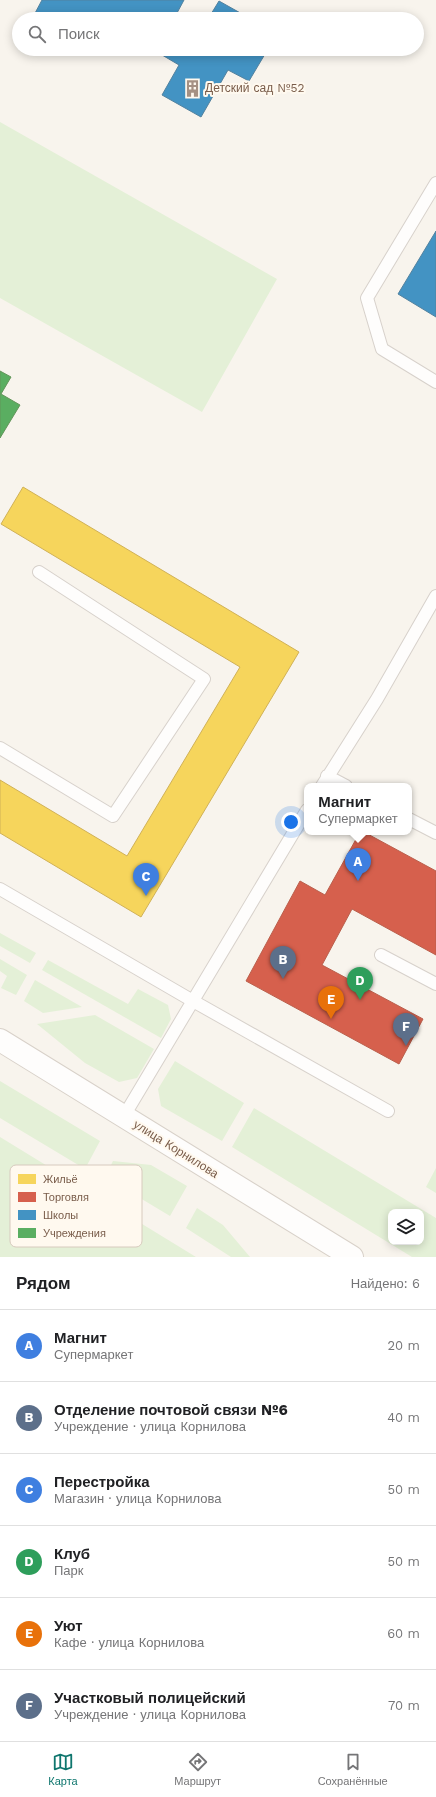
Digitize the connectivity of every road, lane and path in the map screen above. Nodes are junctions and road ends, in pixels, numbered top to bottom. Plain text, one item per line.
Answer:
1 (436, 183) edge
2 (436, 382) edge
3 (40, 572) dead end
4 (436, 596) edge
5 (0, 748) edge
6 (324, 781) edge
7 (304, 815) edge
8 (412, 821) edge
9 (436, 833) edge
10 (0, 889) edge
11 (380, 954) dead end
12 (436, 984) edge
13 (193, 1001) junction
14 (0, 1040) edge
15 (388, 1111) dead end
16 (124, 1116) junction
17 (352, 1257) edge

1 - 2 lane
3 - 5 lane
4 - 6 lane
7 - 13 lane
8 - 9 lane
10 - 13 lane
11 - 12 lane
13 - 15 lane
13 - 16 lane
14 - 16 main road, улица Корнилова
16 - 17 main road, улица Корнилова

